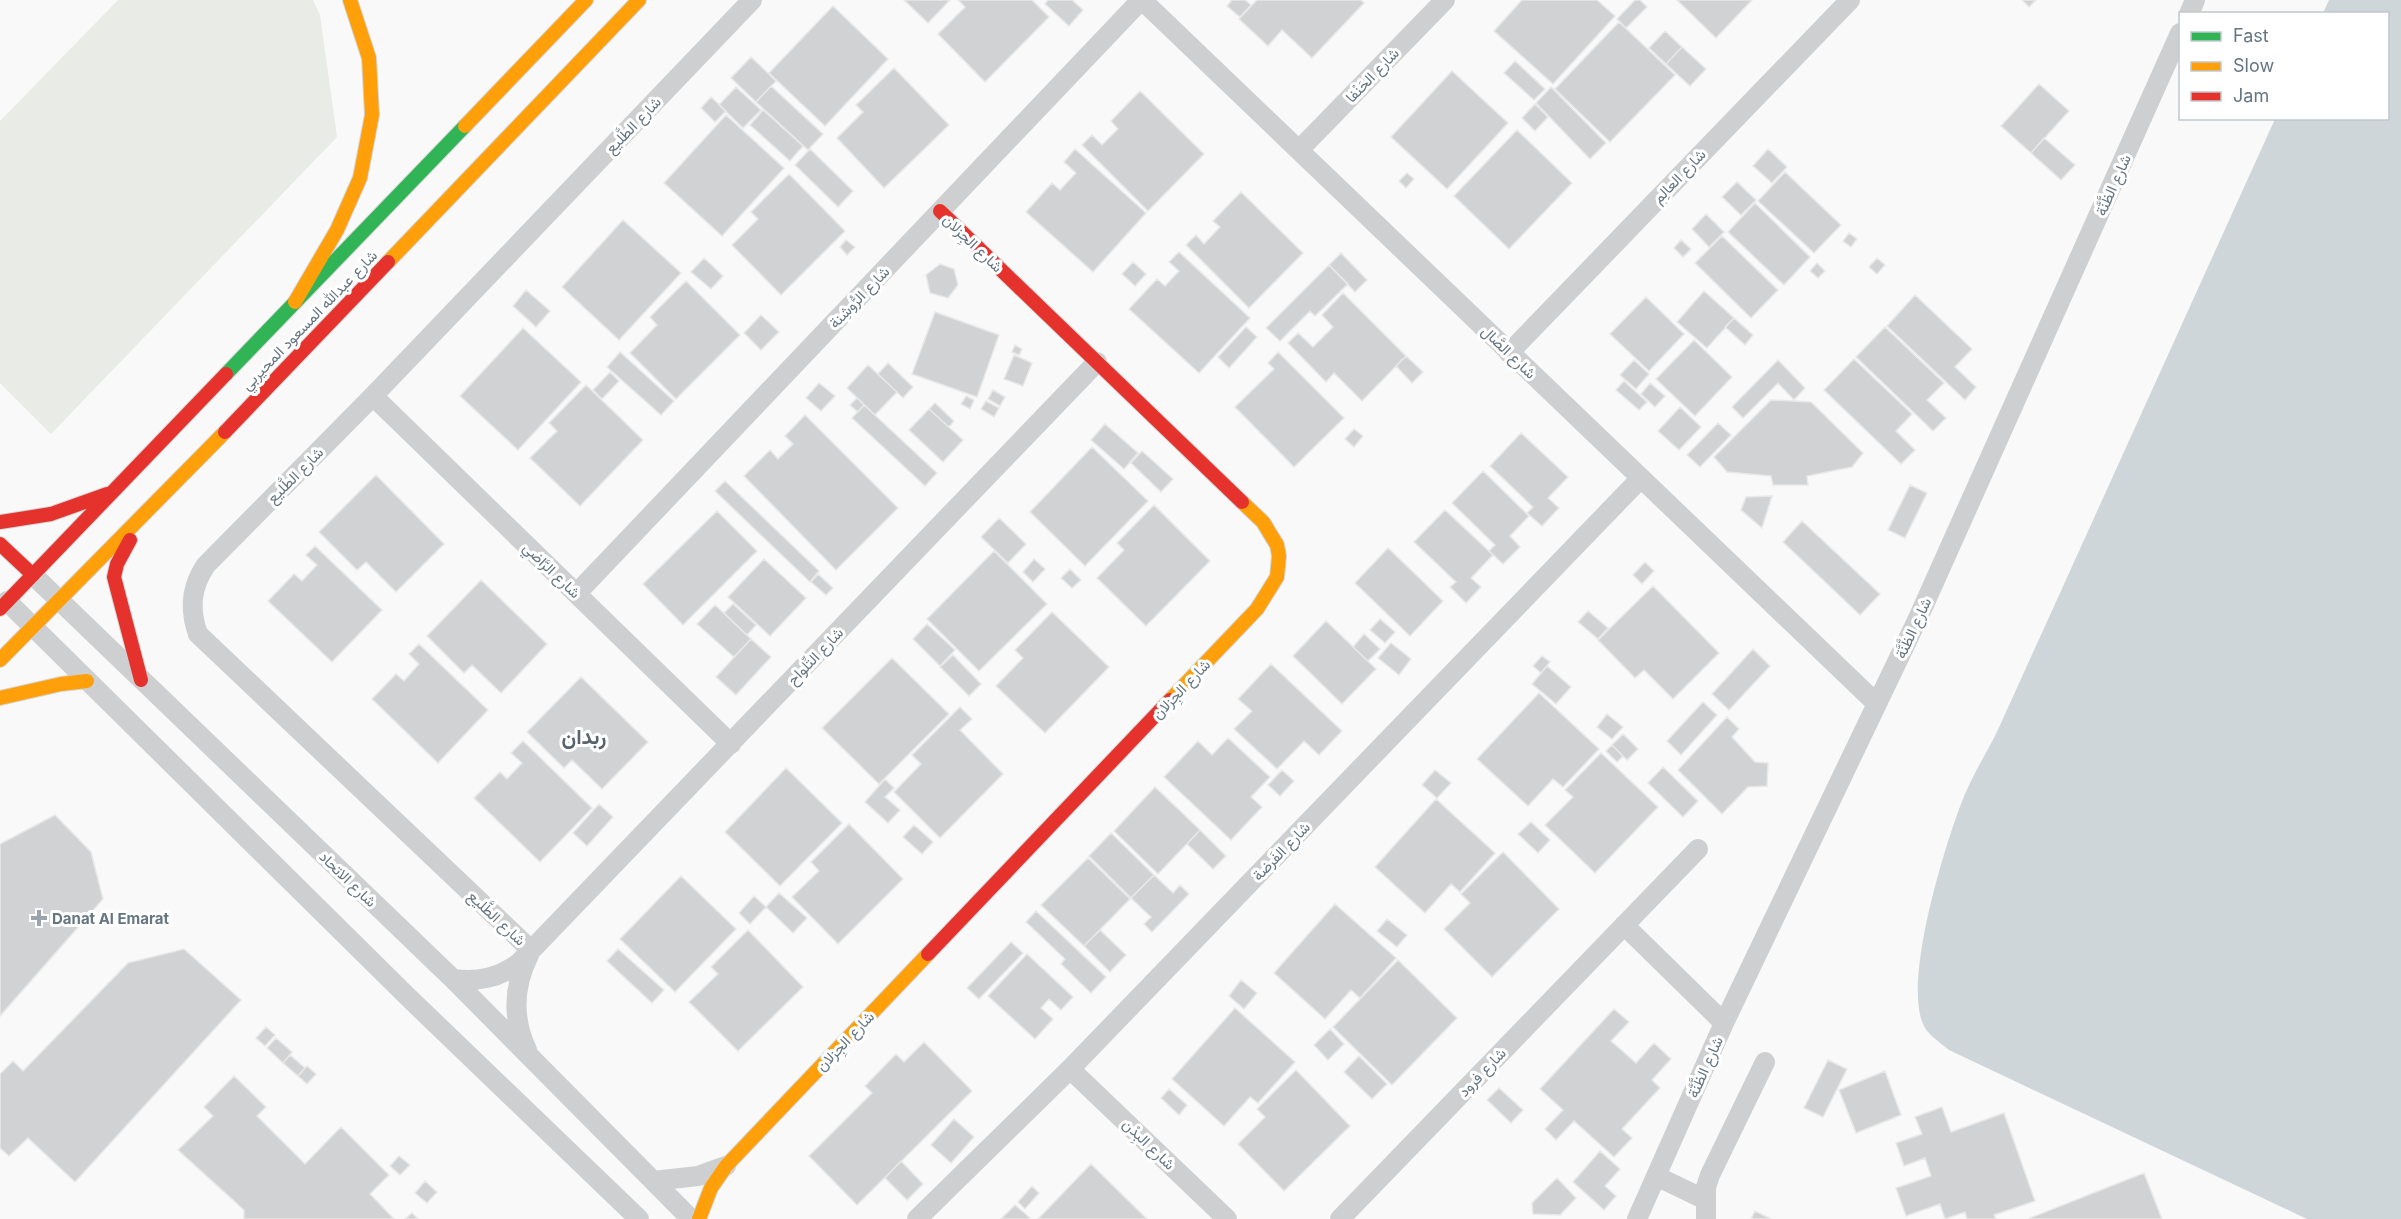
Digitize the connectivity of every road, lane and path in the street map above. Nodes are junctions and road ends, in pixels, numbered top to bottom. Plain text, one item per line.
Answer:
1 (350, 0) edge
2 (586, 0) edge
3 (639, 0) edge
4 (752, 0) edge
5 (1141, 0) edge
6 (1445, 0) edge
7 (1850, 0) edge
8 (2179, 37) edge
9 (1299, 150) junction
10 (940, 211) junction
11 (295, 302) junction
12 (1509, 353) junction
13 (1097, 362) junction
14 (373, 396) junction
15 (1641, 478) junction
16 (115, 490) junction
17 (150, 510) junction
18 (0, 522) edge
19 (0, 544) edge
20 (33, 575) junction
21 (577, 593) junction
22 (2, 601) edge
23 (59, 601) junction
24 (32, 627) junction
25 (0, 660) edge
26 (141, 680) junction
27 (87, 681) junction
28 (0, 698) edge
29 (1877, 704) junction
30 (731, 744) junction
31 (1698, 849) dead end
32 (1624, 925) junction
33 (531, 950) junction
34 (453, 980) junction
35 (1724, 1023) junction
36 (529, 1056) junction
37 (1765, 1062) dead end
38 (1070, 1069) junction
39 (726, 1166) junction
40 (1656, 1176) junction
41 (653, 1181) junction
42 (612, 1194) junction
43 (1706, 1210) edge
44 (619, 1219) edge
45 (639, 1219) edge
46 (691, 1219) edge
47 (699, 1219) edge
48 (917, 1219) edge
49 (1227, 1219) edge
50 (1340, 1219) edge
51 (1637, 1219) edge

1 - 11 main road
2 - 11 main road, شارع عبدالله المسعود المحيربي
3 - 17 main road, شارع عبدالله المسعود المحيربي
4 - 14 street, شارع الطَّليع
5 - 9 street, شارع الصَّال
5 - 10 street, شارع الرُّوشِنة
6 - 9 street, شارع الحَنْفا
7 - 12 street, شارع العالِم
8 - 29 street, شارع الظَّنَّة
9 - 12 street, شارع الصَّال
10 - 13 main road, شارع الجِزلان
10 - 21 street, شارع الرُّوشِنة
11 - 16 main road, شارع عبدالله المسعود المحيربي
12 - 15 street, شارع الصَّال
13 - 30 street, شارع التِّلواح
13 - 39 main road, شارع الجِزلان
14 - 21 street, شارع الرَّاضي
14 - 33 street, شارع الطَّليع
15 - 29 street, شارع الصَّال
15 - 38 street, شارع الفَرضة
16 - 18 main road
16 - 20 main road, شارع عبدالله المسعود المحيربي
17 - 23 main road, شارع عبدالله المسعود المحيربي
17 - 26 main road
19 - 20 main road, شارع الاتحاد
20 - 22 main road, شارع عبدالله المسعود المحيربي
20 - 23 street, شارع الاتحاد
21 - 30 street, شارع الرَّاضي
22 - 24 street
23 - 24 main road, شارع عبدالله المسعود المحيربي
23 - 26 street, شارع الاتحاد
24 - 25 main road, شارع عبدالله المسعود المحيربي
24 - 27 street
26 - 34 street, شارع الاتحاد
27 - 28 main road
27 - 42 street
29 - 35 street, شارع الظَّنَّة
30 - 33 street, شارع التِّلواح
31 - 32 street, شارع فرود
32 - 35 street
32 - 50 street, شارع فرود
33 - 34 street, شارع التِّلواح
33 - 36 street, شارع التِّلواح
34 - 36 street, شارع الاتحاد
35 - 40 street, شارع الظَّنَّة
36 - 41 street, شارع الاتحاد
37 - 43 street
38 - 48 street, شارع الفَرضة
38 - 49 street, شارع البِدْن
39 - 41 street, شارع الجِزلان
39 - 47 main road, شارع الجِزلان
40 - 43 street
40 - 51 street, شارع الظَّنَّة
41 - 46 street, شارع الاتحاد
42 - 44 street
42 - 45 street

